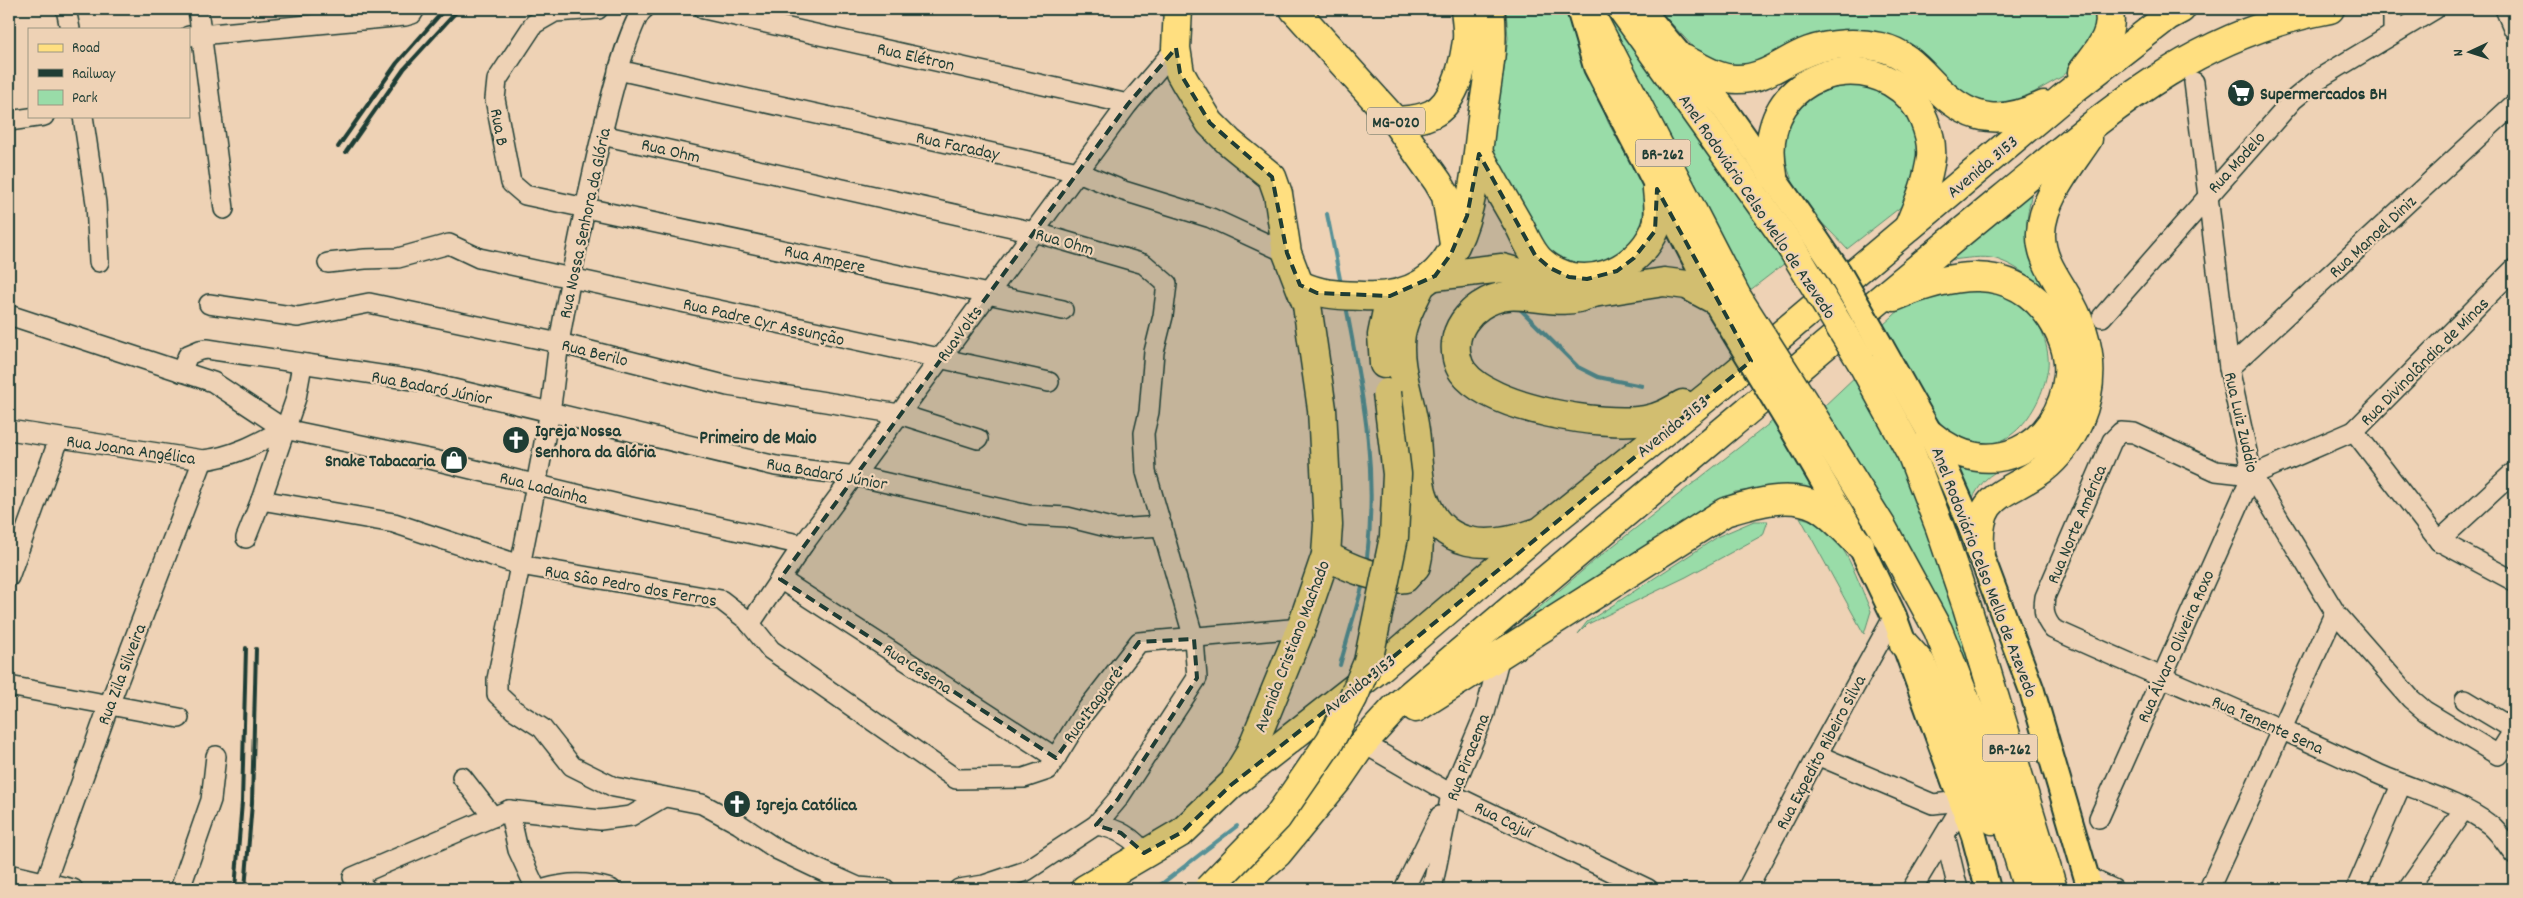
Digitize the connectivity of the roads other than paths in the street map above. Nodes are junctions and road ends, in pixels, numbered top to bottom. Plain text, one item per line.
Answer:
1 (66, 9) edge
2 (198, 9) edge
3 (415, 9) edge
4 (598, 9) edge
5 (644, 9) edge
6 (704, 9) edge
7 (1294, 9) edge
8 (1465, 9) edge
9 (1490, 9) edge
10 (1579, 9) edge
11 (1588, 9) edge
12 (1622, 9) edge
13 (1641, 9) edge
14 (2108, 9) edge
15 (2181, 9) edge
16 (2330, 9) edge
17 (2390, 9) edge
18 (2435, 9) edge
19 (2505, 9) edge
20 (336, 15) edge
21 (1179, 24) edge
22 (70, 28) edge
23 (2514, 30) edge
24 (2393, 32) junction
25 (195, 35) edge
26 (1684, 58) junction
27 (618, 70) junction
28 (2194, 82) dead end
29 (2065, 96) junction
30 (1128, 104) junction
31 (2514, 104) edge
32 (2112, 110) junction
33 (28, 118) edge
34 (83, 118) edge
35 (9, 120) edge
36 (1395, 121) junction
37 (602, 135) junction
38 (1479, 154) junction
39 (1078, 172) junction
40 (1773, 175) junction
41 (1658, 189) junction
42 (2206, 195) junction
43 (586, 207) junction
44 (224, 209) dead end
45 (1907, 230) junction
46 (1034, 232) junction
47 (1802, 241) junction
48 (1454, 245) junction
49 (1287, 253) junction
50 (99, 262) dead end
51 (328, 263) dead end
52 (2514, 269) edge
53 (572, 278) junction
54 (1428, 280) junction
55 (1300, 285) junction
56 (989, 293) junction
57 (1593, 293) junction
58 (1379, 296) junction
59 (1724, 302) junction
60 (209, 304) dead end
61 (1871, 306) junction
62 (1063, 310) dead end
63 (9, 315) edge
64 (2102, 317) dead end
65 (559, 343) junction
66 (1872, 354) junction
67 (939, 360) junction
68 (302, 365) junction
69 (2229, 368) junction
70 (182, 372) junction
71 (1049, 382) dead end
72 (1712, 393) junction
73 (257, 411) junction
74 (550, 413) junction
75 (899, 414) junction
76 (1799, 418) junction
77 (284, 429) junction
78 (9, 430) edge
79 (2354, 431) junction
80 (1931, 435) junction
81 (58, 439) junction
82 (978, 439) dead end
83 (252, 446) junction
84 (203, 460) junction
85 (2514, 472) edge
86 (2252, 475) junction
87 (856, 476) junction
88 (536, 485) junction
89 (1422, 494) junction
90 (261, 500) junction
91 (1162, 526) junction
92 (1542, 530) junction
93 (246, 538) dead end
94 (2439, 541) junction
95 (803, 545) junction
96 (1860, 545) junction
97 (1980, 551) junction
98 (1326, 555) junction
99 (520, 565) junction
100 (9, 577) edge
101 (780, 579) junction
102 (2514, 581) edge
103 (2335, 612) junction
104 (1894, 616) junction
105 (2046, 621) joint
106 (750, 624) junction
107 (1301, 628) junction
108 (1194, 639) junction
109 (1904, 644) junction
110 (1500, 656) junction
111 (2160, 678) junction
112 (9, 686) edge
113 (2465, 700) dead end
114 (109, 705) junction
115 (179, 718) dead end
116 (2281, 728) junction
117 (1368, 737) junction
118 (1817, 755) junction
119 (216, 756) dead end
120 (1052, 764) junction
121 (462, 777) dead end
122 (1231, 785) junction
123 (2402, 785) junction
124 (1451, 794) junction
125 (664, 797) junction
126 (1961, 803) junction
127 (2464, 809) junction
128 (501, 814) junction
129 (2099, 818) dead end
130 (1096, 825) junction
131 (1945, 835) junction
132 (1153, 848) junction
133 (2514, 854) edge
134 (9, 874) edge
135 (359, 883) edge
136 (2088, 883) edge
137 (44, 885) edge
138 (73, 889) edge
139 (180, 889) edge
140 (536, 889) edge
141 (544, 889) edge
142 (611, 889) edge
143 (885, 889) edge
144 (959, 889) edge
145 (1085, 889) edge
146 (1208, 889) edge
147 (1236, 889) edge
148 (1404, 889) edge
149 (1432, 889) edge
150 (1648, 889) edge
151 (1748, 889) edge
152 (1912, 889) edge
153 (1958, 889) edge
154 (1988, 889) edge
155 (2027, 889) edge
156 (2053, 889) edge
157 (2113, 889) edge
158 (2209, 889) edge
159 (2356, 889) edge
160 (2408, 889) edge

1 - 22 street
2 - 25 street
3 - 20 street
4 - 43 street, Rua B
5 - 27 street, Rua Nossa Senhora da Glória
6 - 30 street, Rua Elétron
7 - 36 highway, MG-020
8 - 36 highway, MG-020
9 - 38 highway
10 - 41 main road, BR-262
11 - 59 highway, BR-262
12 - 47 highway, Anel Rodoviário Celso Mello de Azevedo / BR-262
13 - 26 main road, Anel Rodoviário Celso Mello de Azevedo / BR-262
14 - 29 highway
15 - 29 highway, Avenida 3153
16 - 32 highway, Avenida 3153
17 - 24 street
18 - 24 street, Rua Modelo
19 - 23 street
20 - 25 street
21 - 30 street, Rua Volts
21 - 49 highway, Avenida Cristiano Machado
24 - 42 street, Rua Modelo
25 - 44 street
26 - 29 highway
26 - 40 main road, Anel Rodoviário Celso Mello de Azevedo / BR-262
27 - 37 street, Rua Nossa Senhora da Glória
27 - 39 street, Rua Faraday
28 - 42 street, Rua Luiz Zuddio
29 - 45 highway, Avenida 3153
30 - 39 street, Rua Volts
31 - 69 street, Rua Manoel Diniz
32 - 61 highway, Avenida 3153
32 - 97 highway
33 - 35 street
34 - 50 street
36 - 48 highway, MG-020
37 - 43 street, Rua Nossa Senhora da Glória
37 - 46 street, Rua Ohm
38 - 41 highway
38 - 48 highway
39 - 46 street, Rua Volts
39 - 49 street, Rua Faraday
40 - 45 highway
40 - 47 main road, Anel Rodoviário Celso Mello de Azevedo / BR-262
41 - 59 main road, BR-262
42 - 64 street, Rua Modelo
42 - 69 street, Rua Luiz Zuddio
43 - 53 street, Rua Nossa Senhora da Glória
43 - 56 street, Rua Ampere
45 - 72 highway, Avenida 3153
46 - 56 street, Rua Volts
46 - 91 street, Rua Ohm
47 - 66 highway, Anel Rodoviário Celso Mello de Azevedo / BR-262, bridge
48 - 54 highway
49 - 55 highway, Avenida Cristiano Machado
51 - 53 street, Rua Padre Cyr Assunção
52 - 79 street, Rua Divinolândia de Minas
53 - 65 street, Rua Nossa Senhora da Glória
53 - 67 street, Rua Padre Cyr Assunção
54 - 57 highway
54 - 58 highway
54 - 89 highway
55 - 58 highway
55 - 98 highway, Avenida Cristiano Machado
56 - 62 street, Rua Ampere
56 - 67 street, Rua Volts
57 - 59 highway
57 - 72 highway
58 - 146 highway, bridge
59 - 76 highway, BR-262, bridge
60 - 65 street, Rua Berilo
61 - 80 highway
61 - 117 highway, Avenida 3153
63 - 70 street
65 - 74 street, Rua Nossa Senhora da Glória
65 - 75 street, Rua Berilo
66 - 80 main road, Anel Rodoviário Celso Mello de Azevedo / BR-262
66 - 156 highway, Anel Rodoviário Celso Mello de Azevedo / BR-262
67 - 71 street, Rua Padre Cyr Assunção
67 - 75 street, Rua Volts
68 - 70 street, Rua Badaró Júnior
68 - 74 street, Rua Badaró Júnior
68 - 77 street
69 - 86 street, Rua Luiz Zuddio
70 - 73 street
72 - 92 highway, Avenida 3153
73 - 77 street
73 - 83 street
74 - 87 street, Rua Badaró Júnior
74 - 88 street, Rua Nossa Senhora da Glória
75 - 82 street, Rua Berilo
75 - 87 street, Rua Volts
76 - 96 main road, BR-262
76 - 155 highway, BR-262
77 - 83 street, Rua Joana Angélica
77 - 88 street, Rua Ladainha
77 - 90 street
78 - 81 street, Rua Joana Angélica
79 - 86 street
79 - 94 street
80 - 97 main road, Anel Rodoviário Celso Mello de Azevedo / BR-262
81 - 84 street, Rua Joana Angélica
81 - 100 street
83 - 84 street, Rua Joana Angélica
84 - 114 street, Rua Zila Silveira
85 - 94 street
86 - 103 street, Rua Luiz Zuddio
86 - 105 street, Rua Norte América
86 - 111 street, Rua Álvaro Oliveira Roxo
87 - 91 street, Rua Badaró Júnior
87 - 95 street, Rua Volts
88 - 95 street, Rua Ladainha
88 - 99 street, Rua Nossa Senhora da Glória
89 - 92 highway
89 - 98 highway
90 - 93 street
90 - 99 street, Rua São Pedro dos Ferros
91 - 108 street, Rua Ohm
92 - 122 highway, Avenida 3153
94 - 102 street
95 - 101 street, Rua Volts
96 - 104 main road, BR-262
96 - 110 highway
97 - 136 main road, Anel Rodoviário Celso Mello de Azevedo / BR-262
98 - 107 highway, Avenida Cristiano Machado
99 - 106 street, Rua São Pedro dos Ferros
99 - 125 street, Rua Nossa Senhora da Glória
101 - 106 street, Rua Volts
101 - 120 street, Rua Cesena
103 - 113 street, Rua Luiz Zuddio
103 - 116 street
104 - 109 main road, BR-262
104 - 118 street, Rua Expedito Ribeiro Silva
105 - 111 street, Rua Tenente Sena
106 - 120 street, Rua São Pedro dos Ferros
107 - 108 street
107 - 122 highway, Avenida Cristiano Machado
108 - 120 street, Rua Itaguaré
108 - 130 street, Rua Ohm
109 - 126 main road
109 - 155 highway
110 - 117 highway
110 - 124 street, Rua Piracema
111 - 116 street, Rua Tenente Sena
111 - 129 street, Rua Álvaro Oliveira Roxo
112 - 114 street
114 - 115 street
114 - 137 street, Rua Zila Silveira
116 - 123 street, Rua Tenente Sena
116 - 158 street
117 - 124 street, Rua Cajuí
117 - 147 highway
118 - 126 street
118 - 151 street, Rua Expedito Ribeiro Silva
119 - 139 street
121 - 128 street
122 - 132 highway, Avenida 3153
123 - 127 street, Rua Tenente Sena
123 - 159 street
124 - 148 street
124 - 149 street, Rua Piracema
124 - 150 street, Rua Cajuí
125 - 128 street
125 - 143 street
126 - 131 street
126 - 154 main road
127 - 133 street, Rua Tenente Sena
127 - 160 street
128 - 135 street
128 - 140 street
130 - 132 street
130 - 144 street, Rua Ohm
131 - 152 street
131 - 153 street
132 - 145 highway
134 - 137 street
136 - 157 street
137 - 138 street
141 - 142 street

